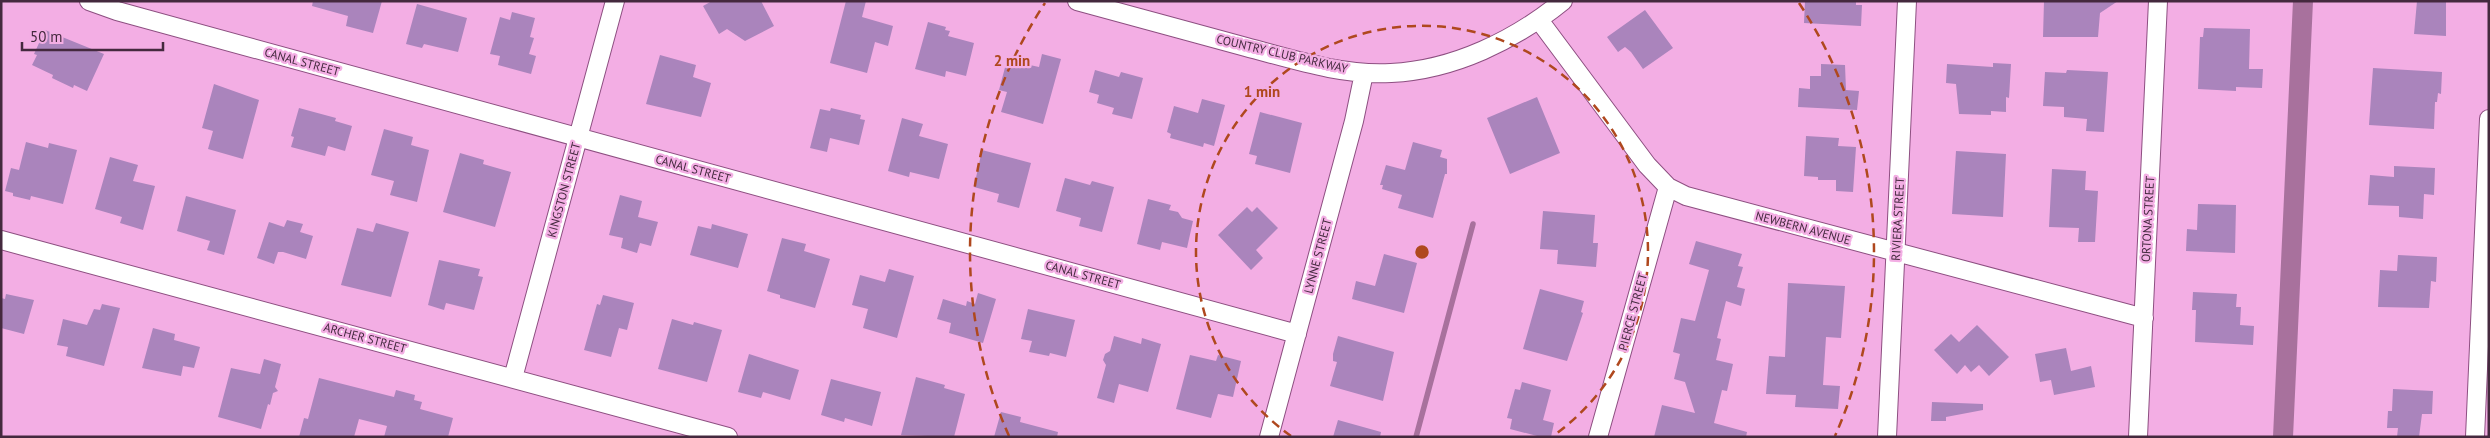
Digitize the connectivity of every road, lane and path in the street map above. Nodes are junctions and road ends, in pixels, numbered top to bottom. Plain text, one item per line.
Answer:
1 (89, 1) edge
2 (615, 1) edge
3 (1077, 1) edge
4 (1563, 1) edge
5 (1907, 1) edge
6 (2158, 1) edge
7 (1539, 20) junction
8 (1364, 74) junction
9 (2489, 119) edge
10 (578, 137) junction
11 (1668, 187) junction
12 (1, 240) edge
13 (1897, 254) junction
14 (2144, 318) junction
15 (1297, 334) junction
16 (2484, 354) edge
17 (513, 378) junction
18 (728, 437) edge
19 (1268, 437) edge
20 (1598, 437) edge
21 (1888, 437) edge
22 (2138, 437) edge
23 (2475, 437) edge

1 - 10 street, CANAL STREET
2 - 10 street, KINGSTON STREET
3 - 8 street, COUNTRY CLUB PARKWAY
4 - 7 street, COUNTRY CLUB PARKWAY
5 - 13 street, RIVIERA STREET
6 - 14 street, ORTONA STREET
7 - 8 street, COUNTRY CLUB PARKWAY
7 - 11 street, NEWBERN AVENUE
8 - 15 street, LYNNE STREET
9 - 16 street
10 - 15 street, CANAL STREET
10 - 17 street, KINGSTON STREET
11 - 13 street, NEWBERN AVENUE
11 - 20 street, PIERCE STREET
12 - 17 street, ARCHER STREET
13 - 14 street, NEWBERN AVENUE
13 - 21 street, RIVIERA STREET
14 - 22 street, ORTONA STREET
15 - 19 street, LYNNE STREET
16 - 23 street
17 - 18 street, ARCHER STREET

